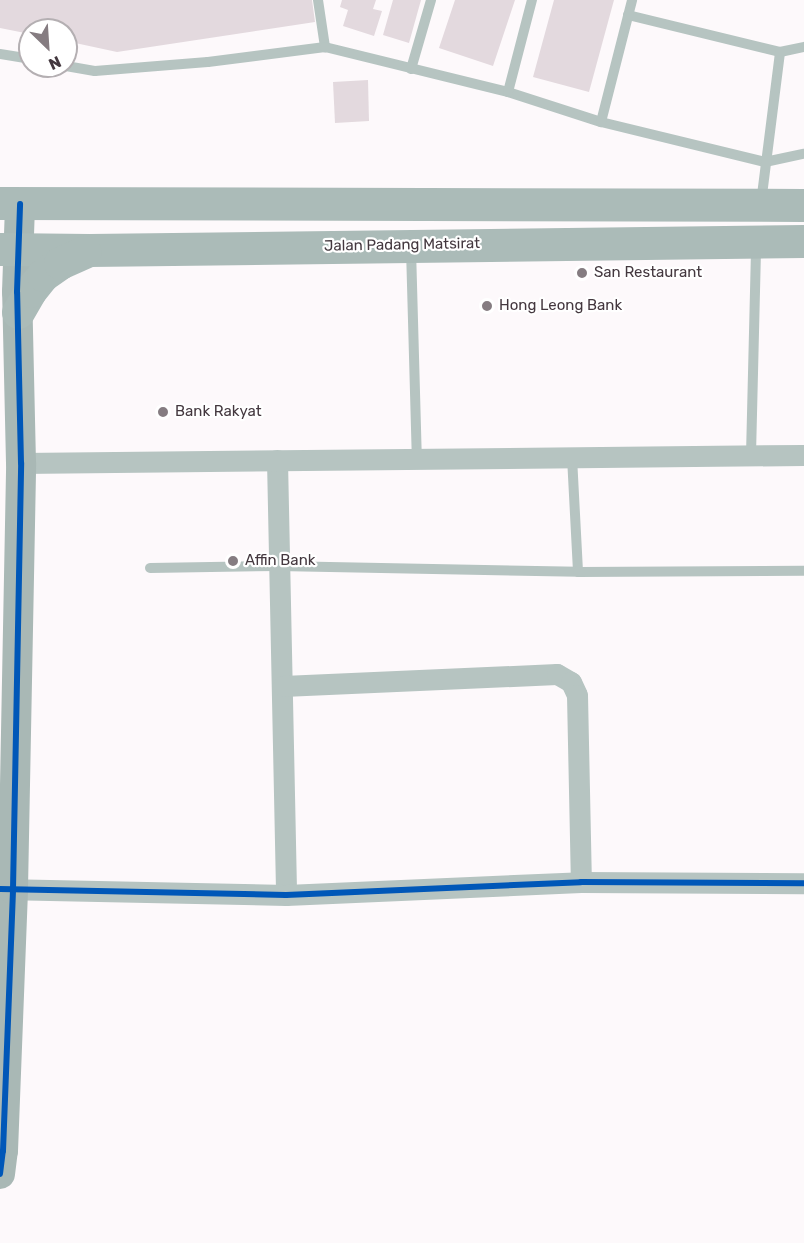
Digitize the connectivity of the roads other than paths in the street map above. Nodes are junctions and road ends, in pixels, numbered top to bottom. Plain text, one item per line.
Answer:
1 (318, 0) edge
2 (431, 0) edge
3 (532, 0) edge
4 (632, 0) edge
5 (628, 15) junction
6 (325, 47) junction
7 (804, 47) edge
8 (780, 52) junction
9 (0, 54) edge
10 (18, 57) edge
11 (78, 68) edge
12 (411, 69) junction
13 (508, 92) junction
14 (601, 122) junction
15 (804, 154) edge
16 (765, 162) junction
17 (10, 203) edge
18 (804, 205) edge
19 (760, 206) junction
20 (756, 241) junction
21 (804, 241) edge
22 (411, 245) junction
23 (10, 249) edge
24 (89, 250) junction
25 (18, 312) junction
26 (751, 455) junction
27 (804, 455) edge
28 (572, 457) junction
29 (417, 458) junction
30 (277, 460) junction
31 (21, 463) junction
32 (278, 566) junction
33 (150, 568) dead end
34 (804, 571) edge
35 (578, 572) junction
36 (283, 686) junction
37 (581, 882) junction
38 (804, 883) edge
39 (6, 889) edge
40 (286, 895) junction
41 (0, 1174) edge

1 - 6 lane
2 - 12 lane
3 - 13 lane
4 - 5 lane
5 - 8 lane
5 - 14 lane
6 - 11 lane
6 - 12 lane
7 - 8 lane
8 - 16 lane
9 - 10 lane
12 - 13 lane
13 - 14 lane
14 - 16 lane
15 - 16 lane
16 - 19 lane
17 - 19 main road
17 - 23 street
18 - 19 main road
20 - 21 main road, Jalan Padang Matsirat
20 - 22 main road, Jalan Padang Matsirat
20 - 26 lane
22 - 24 main road, Jalan Padang Matsirat
22 - 29 lane
23 - 24 main road, Jalan Padang Matsirat
23 - 25 street
24 - 25 main road
25 - 31 street
26 - 27 street
26 - 28 street
28 - 29 street
28 - 35 lane
29 - 30 street
30 - 31 street
30 - 32 street
31 - 39 street
32 - 33 lane
32 - 35 lane
32 - 36 street
34 - 35 lane
36 - 37 street
36 - 40 street
37 - 38 street
37 - 40 street
39 - 40 street
39 - 41 street

